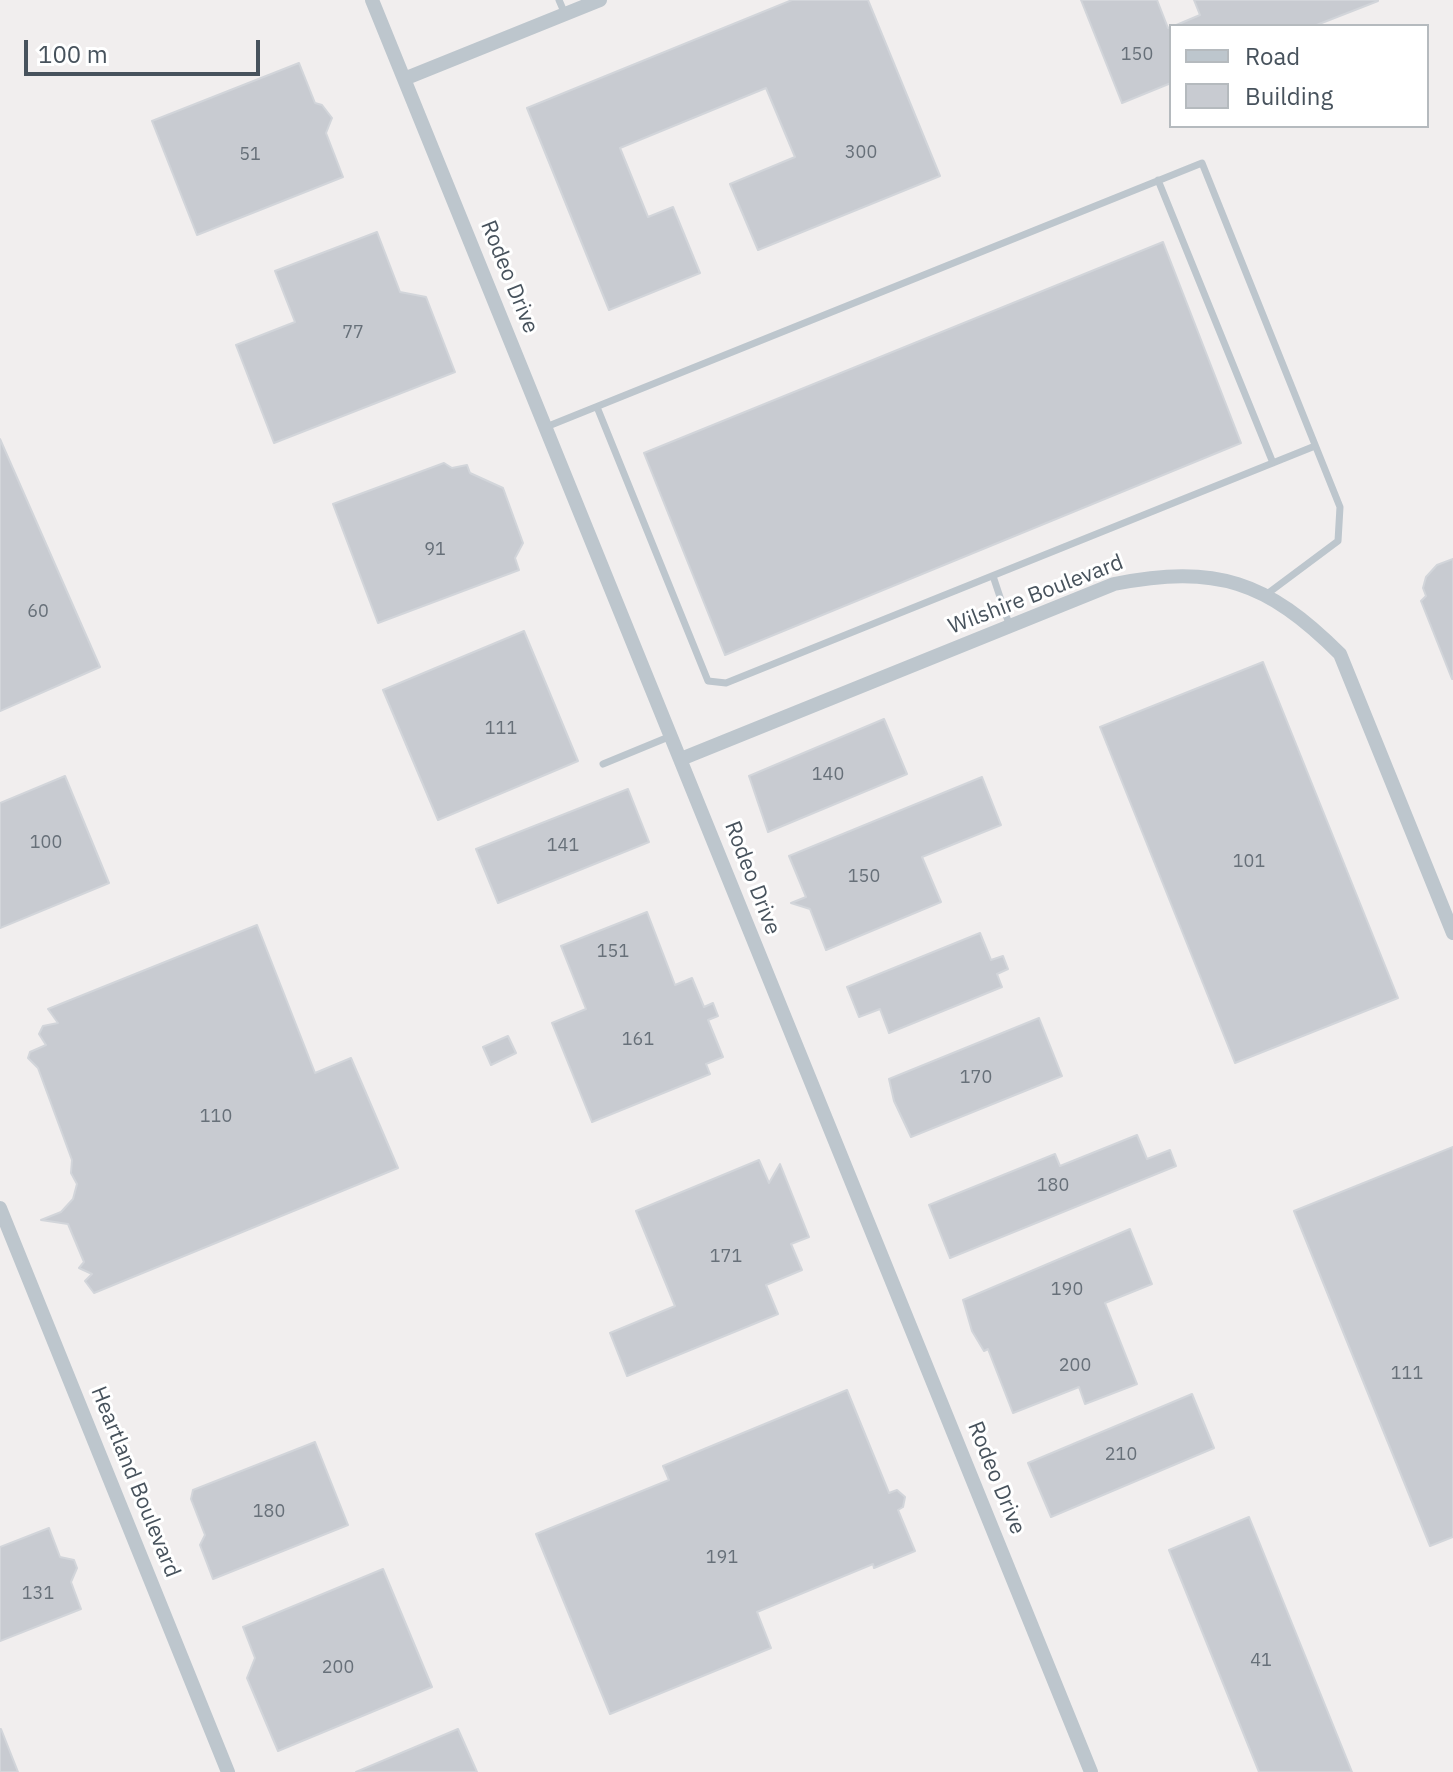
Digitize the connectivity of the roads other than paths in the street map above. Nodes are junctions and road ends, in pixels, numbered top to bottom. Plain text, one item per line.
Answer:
1 (372, 0) edge
2 (600, 0) edge
3 (562, 7) edge
4 (404, 79) junction
5 (1158, 180) junction
6 (597, 407) junction
7 (546, 427) junction
8 (1315, 446) junction
9 (1273, 463) junction
10 (993, 576) junction
11 (1267, 594) junction
12 (1010, 627) junction
13 (672, 736) junction
14 (681, 759) junction
15 (603, 764) dead end
16 (1453, 933) edge
17 (0, 1208) edge
18 (228, 1772) edge
19 (1091, 1772) edge

1 - 4 street, Rodeo Drive
2 - 3 street
3 - 4 street
4 - 7 street, Rodeo Drive
5 - 6 lane
5 - 8 lane
5 - 9 lane
6 - 7 lane
6 - 10 lane
7 - 13 street, Rodeo Drive
8 - 9 lane
8 - 11 lane
9 - 10 lane
10 - 12 lane
11 - 12 street, Wilshire Boulevard
11 - 16 street, Wilshire Boulevard
12 - 14 street, Wilshire Boulevard
13 - 14 street, Rodeo Drive
13 - 15 lane
14 - 19 street, Rodeo Drive
17 - 18 street, Heartland Boulevard

